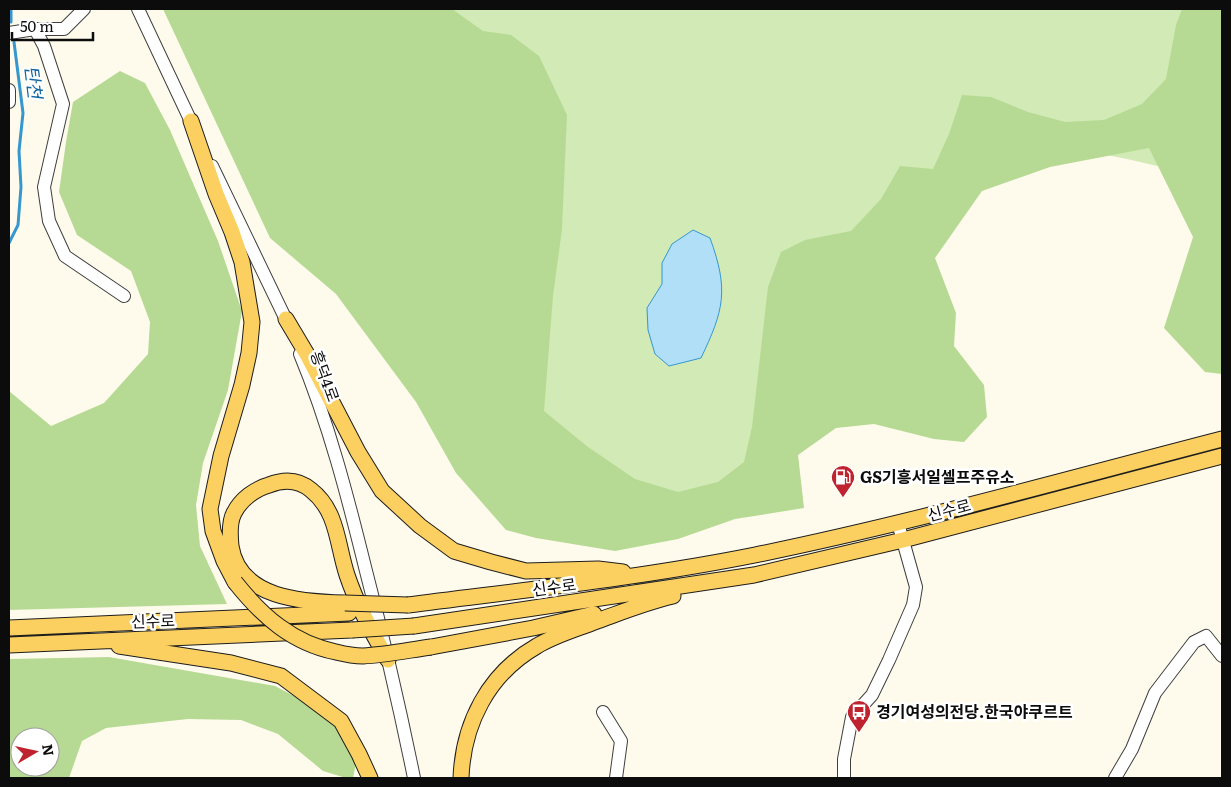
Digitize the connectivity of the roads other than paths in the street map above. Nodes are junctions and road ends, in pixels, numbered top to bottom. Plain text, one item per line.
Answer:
1 (84, 9) edge
2 (138, 9) edge
3 (35, 28) junction
4 (9, 33) edge
5 (9, 90) edge
6 (9, 102) edge
7 (191, 122) junction
8 (124, 296) dead end
9 (286, 319) junction
10 (1222, 439) edge
11 (1222, 456) edge
12 (898, 523) junction
13 (903, 540) junction
14 (644, 575) junction
15 (754, 575) junction
16 (651, 601) junction
17 (347, 608) junction
18 (9, 628) edge
19 (85, 641) junction
20 (9, 645) edge
21 (1222, 656) edge
22 (388, 660) junction
23 (603, 712) dead end
24 (370, 778) edge
25 (414, 778) edge
26 (460, 778) edge
27 (616, 778) edge
28 (844, 778) edge
29 (1115, 778) edge

1 - 3 street
2 - 7 street, 흥덕4로
3 - 4 street
3 - 8 street
5 - 6 street
7 - 9 street, 흥덕4로
7 - 16 main road, bridge
9 - 14 main road
9 - 22 street, 흥덕4로
10 - 12 main road, 신수로
11 - 13 main road, 신수로
12 - 13 street
12 - 14 main road, 신수로
13 - 15 main road, 신수로
13 - 28 street
14 - 17 main road, 신수로, bridge
15 - 16 main road
15 - 19 main road, 신수로, bridge
16 - 26 main road
17 - 18 main road, 신수로
17 - 22 main road
19 - 20 main road, 신수로
19 - 24 main road
21 - 29 street
22 - 25 street, 흥덕4로
23 - 27 street

